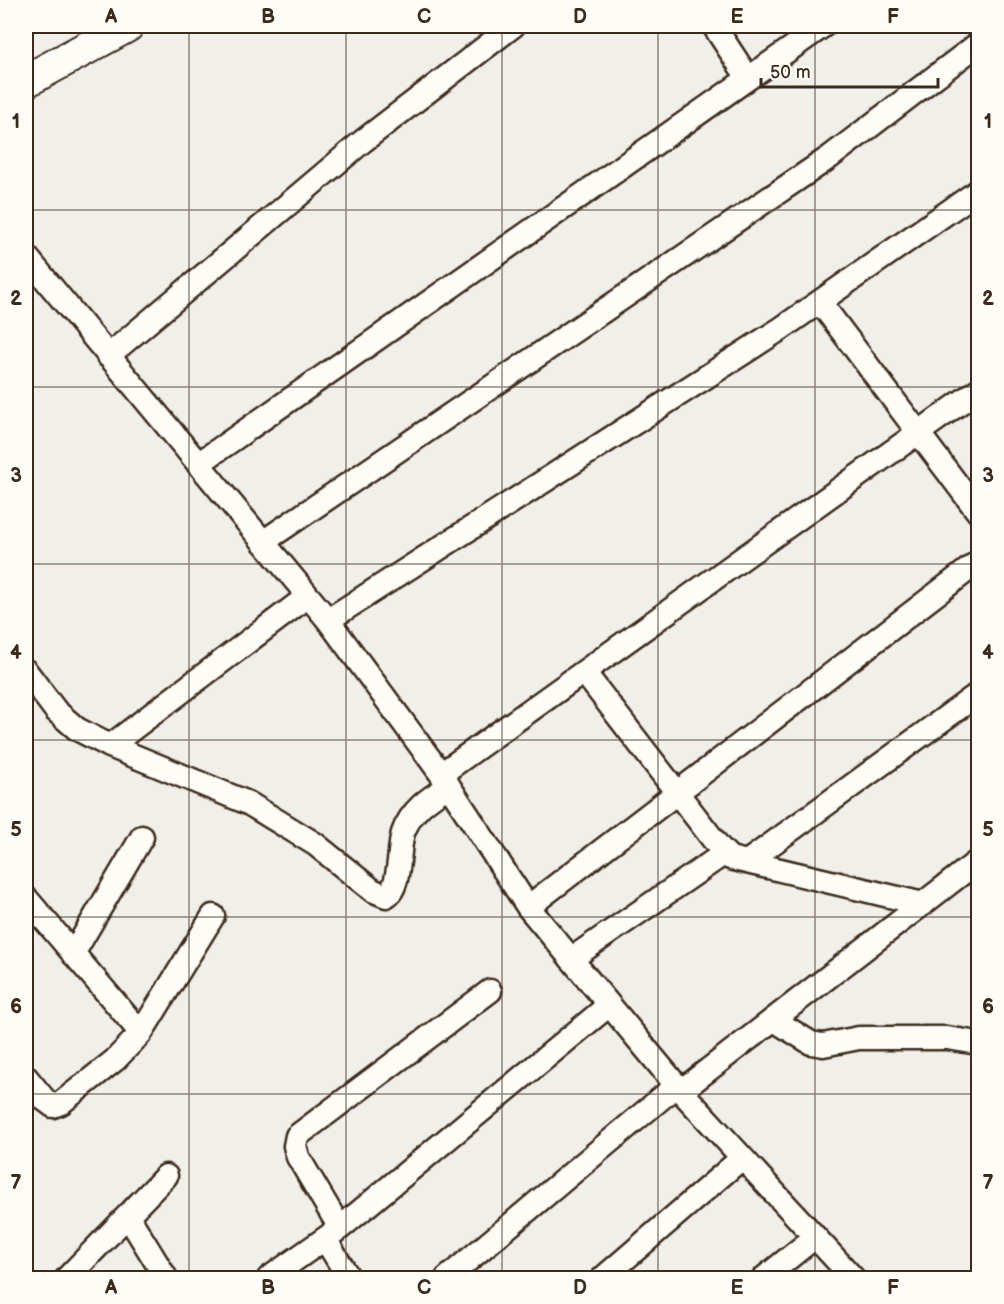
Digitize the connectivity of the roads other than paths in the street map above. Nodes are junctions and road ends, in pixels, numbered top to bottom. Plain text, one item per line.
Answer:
1 (127, 26) edge
2 (513, 26) edge
3 (714, 26) edge
4 (823, 26) edge
5 (978, 44) edge
6 (748, 78) junction
7 (26, 81) edge
8 (978, 191) edge
9 (26, 256) edge
10 (820, 302) junction
11 (108, 356) junction
12 (978, 390) edge
13 (919, 432) junction
14 (198, 464) junction
15 (978, 512) edge
16 (263, 542) junction
17 (978, 562) edge
18 (308, 596) junction
19 (328, 620) junction
20 (26, 671) edge
21 (584, 672) junction
22 (978, 694) edge
23 (110, 746) junction
24 (445, 780) junction
25 (677, 793) junction
26 (141, 837) dead end
27 (725, 853) junction
28 (978, 861) edge
29 (747, 862) junction
30 (26, 898) edge
31 (923, 904) junction
32 (528, 907) junction
33 (213, 916) dead end
34 (74, 954) junction
35 (572, 959) junction
36 (490, 991) dead end
37 (609, 1005) junction
38 (774, 1020) junction
39 (141, 1033) junction
40 (978, 1043) edge
41 (26, 1077) edge
42 (679, 1088) junction
43 (742, 1158) junction
44 (166, 1176) dead end
45 (128, 1216) junction
46 (332, 1233) junction
47 (814, 1236) junction
48 (71, 1277) edge
49 (166, 1278) edge
50 (269, 1278) edge
51 (349, 1278) edge
52 (448, 1278) edge
53 (603, 1278) edge
54 (764, 1278) edge
55 (853, 1278) edge

1 - 7 main road
2 - 11 street
3 - 6 street
4 - 6 street
5 - 16 street
6 - 14 street
8 - 10 street
9 - 11 street
10 - 13 street
10 - 19 street
11 - 14 street
12 - 13 street
13 - 15 street
13 - 21 street
14 - 16 street
16 - 18 street
17 - 25 street
18 - 19 street
18 - 23 street
19 - 24 street
20 - 23 street
21 - 24 street
21 - 25 street
22 - 29 street
23 - 24 street
24 - 32 street
25 - 27 street
25 - 32 street
26 - 34 street
27 - 29 street
27 - 35 street
28 - 31 street
29 - 31 street
30 - 34 street
31 - 38 street
32 - 35 street
33 - 39 street
34 - 39 street
35 - 37 street
36 - 46 street
37 - 42 street
37 - 46 street
38 - 40 street
38 - 42 street
39 - 41 street
42 - 43 street
42 - 52 street
43 - 47 street
43 - 53 street
44 - 45 street
45 - 48 street
45 - 49 street
46 - 50 street
46 - 51 street
47 - 54 street
47 - 55 street

